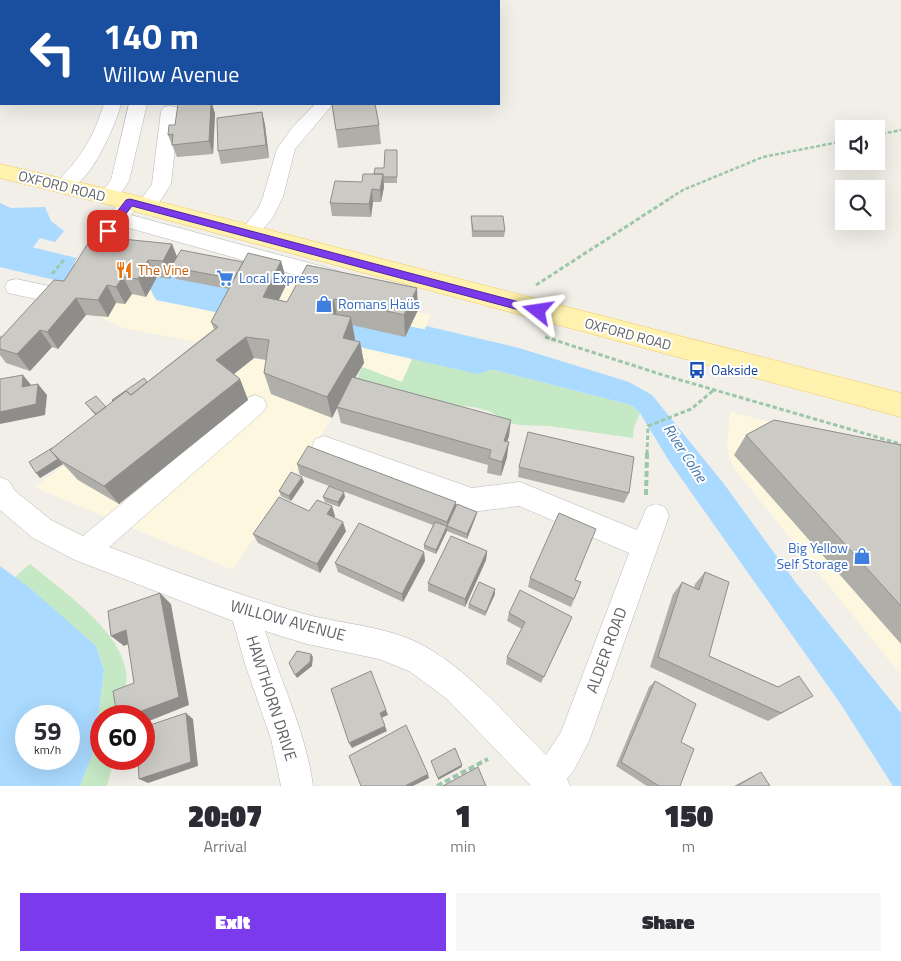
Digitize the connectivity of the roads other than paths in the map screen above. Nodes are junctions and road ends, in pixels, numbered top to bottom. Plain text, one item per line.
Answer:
1 (112, 105) edge
2 (138, 105) edge
3 (323, 105) edge
4 (170, 111) dead end
5 (4, 171) edge
6 (64, 186) junction
7 (125, 206) junction
8 (248, 234) junction
9 (62, 278) junction
10 (355, 284) edge
11 (16, 287) dead end
12 (38, 314) edge
13 (255, 405) dead end
14 (901, 405) edge
15 (324, 447) dead end
16 (0, 489) edge
17 (656, 516) road end
18 (644, 546) junction
19 (86, 550) junction
20 (245, 611) junction
21 (550, 782) edge
22 (297, 786) edge

1 - 6 street
2 - 7 street
3 - 8 street
4 - 7 street
5 - 6 main road, OXFORD ROAD
6 - 7 main road, OXFORD ROAD
7 - 8 main road, OXFORD ROAD
7 - 9 street
7 - 10 street
8 - 14 main road, OXFORD ROAD
9 - 11 street
9 - 12 street
13 - 19 street
15 - 18 street
16 - 19 street, WILLOW AVENUE
17 - 18 street, ALDER ROAD
18 - 21 street, ALDER ROAD
19 - 20 street, WILLOW AVENUE
20 - 21 street, WILLOW AVENUE
20 - 22 street, HAWTHORN DRIVE

